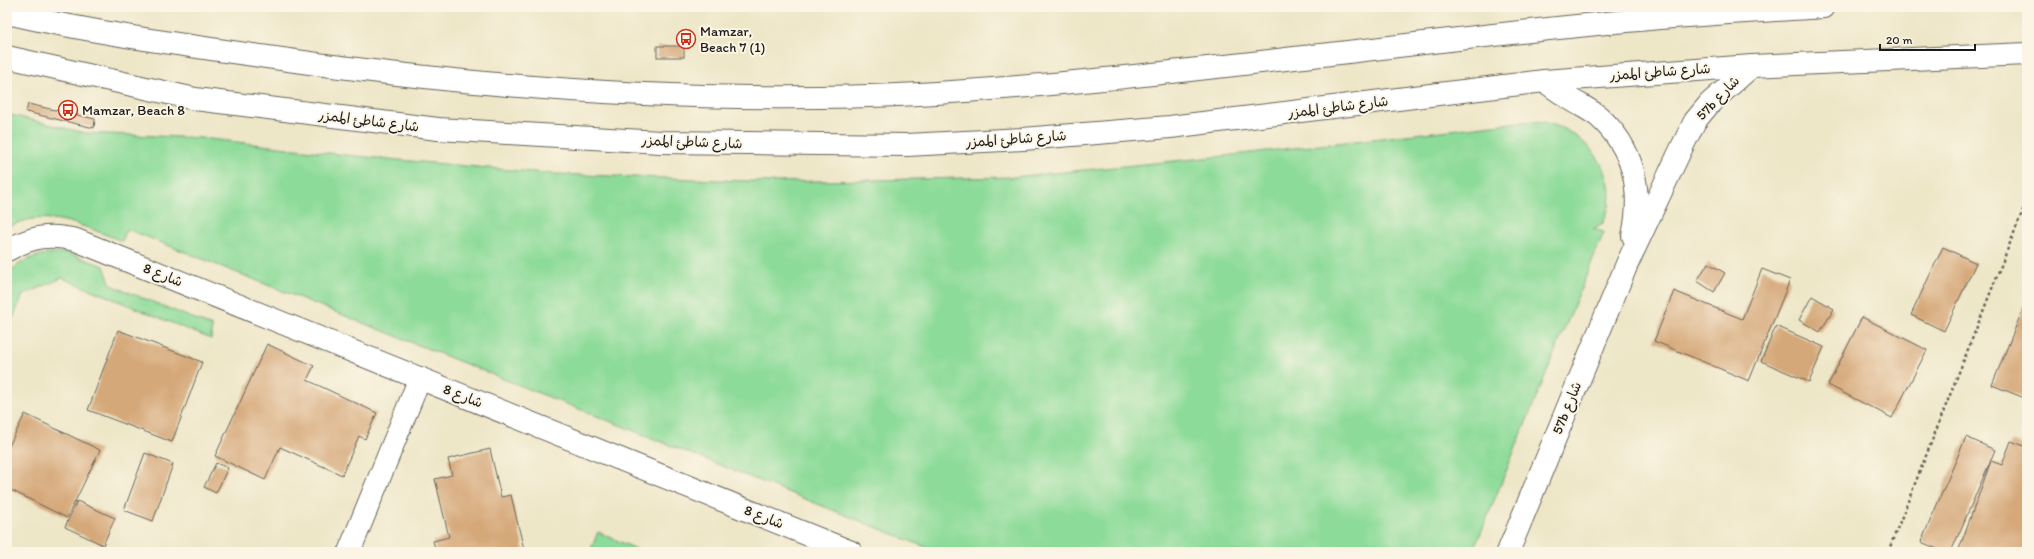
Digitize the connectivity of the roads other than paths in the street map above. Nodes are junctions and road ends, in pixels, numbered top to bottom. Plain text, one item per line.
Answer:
1 (1822, 7) edge
2 (7, 14) edge
3 (2027, 54) edge
4 (7, 57) edge
5 (1752, 66) junction
6 (1544, 81) junction
7 (7, 250) edge
8 (1627, 264) junction
9 (420, 378) junction
10 (350, 552) edge
11 (851, 552) edge
12 (1508, 552) edge

1 - 2 main road
3 - 5 main road, شارع شاطئ الممزر
4 - 6 main road, شارع شاطئ الممزر
5 - 6 main road, شارع شاطئ الممزر
5 - 8 main road, 57b شارع
6 - 8 main road, 57b شارع
7 - 9 main road, شارع 8
8 - 12 main road, 57b شارع
9 - 10 main road
9 - 11 main road, شارع 8

